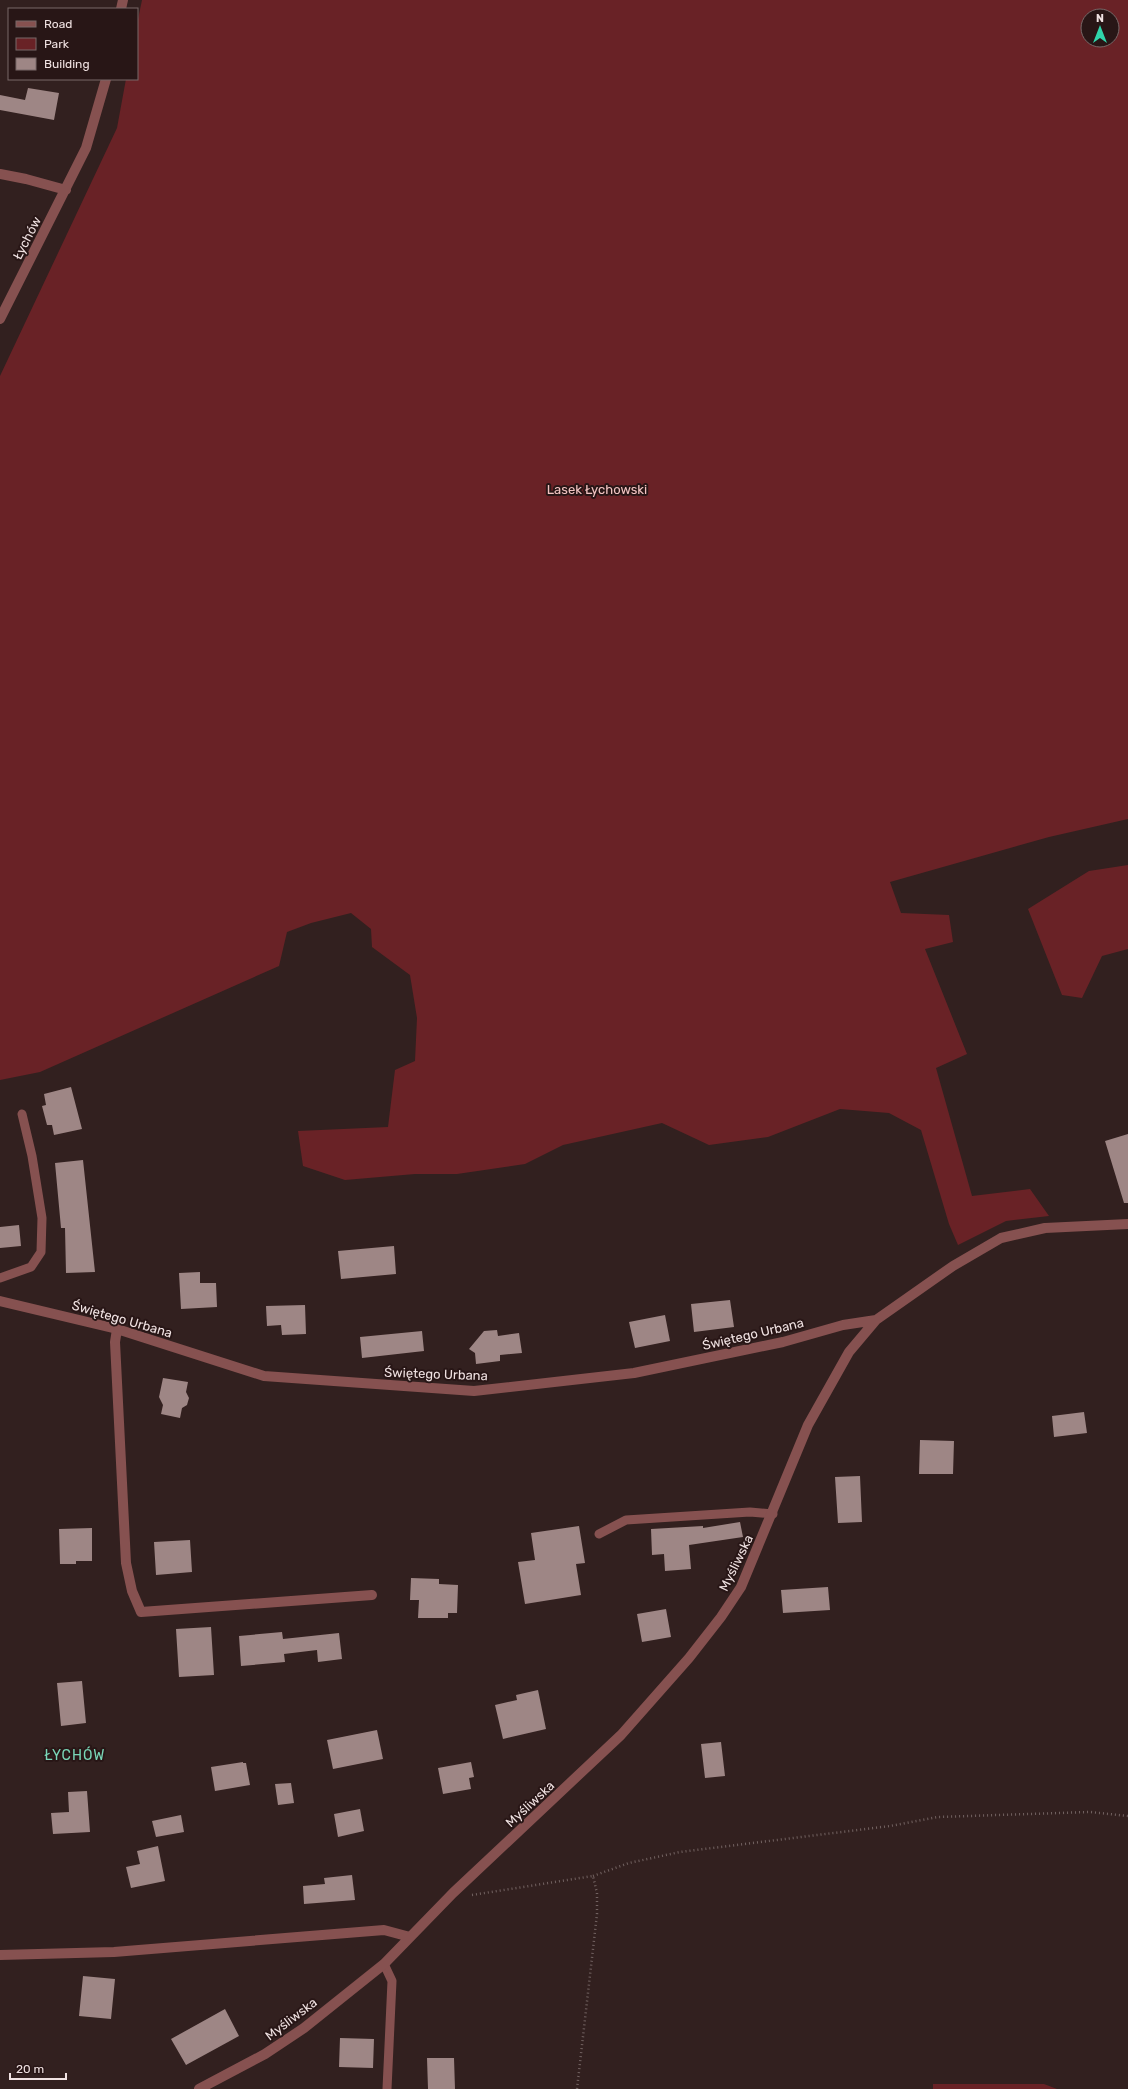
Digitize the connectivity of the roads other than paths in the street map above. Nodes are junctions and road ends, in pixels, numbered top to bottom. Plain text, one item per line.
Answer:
1 (106, 80) edge
2 (0, 174) edge
3 (66, 190) junction
4 (0, 319) edge
5 (22, 1114) dead end
6 (1128, 1224) edge
7 (0, 1278) edge
8 (0, 1301) edge
9 (876, 1320) junction
10 (117, 1329) junction
11 (772, 1514) junction
12 (599, 1534) dead end
13 (372, 1595) dead end
14 (410, 1937) junction
15 (0, 1955) edge
16 (384, 1964) junction
17 (199, 2089) edge
18 (387, 2089) edge

1 - 3 street, Łychów
2 - 3 street
3 - 4 street, Łychów
5 - 7 lane
6 - 9 street
8 - 10 street, Świętego Urbana
9 - 10 street, Świętego Urbana
9 - 11 street, Myśliwska
10 - 13 street
11 - 12 lane
11 - 14 street, Myśliwska
14 - 15 street
14 - 16 street, Myśliwska
16 - 17 street, Myśliwska
16 - 18 lane

